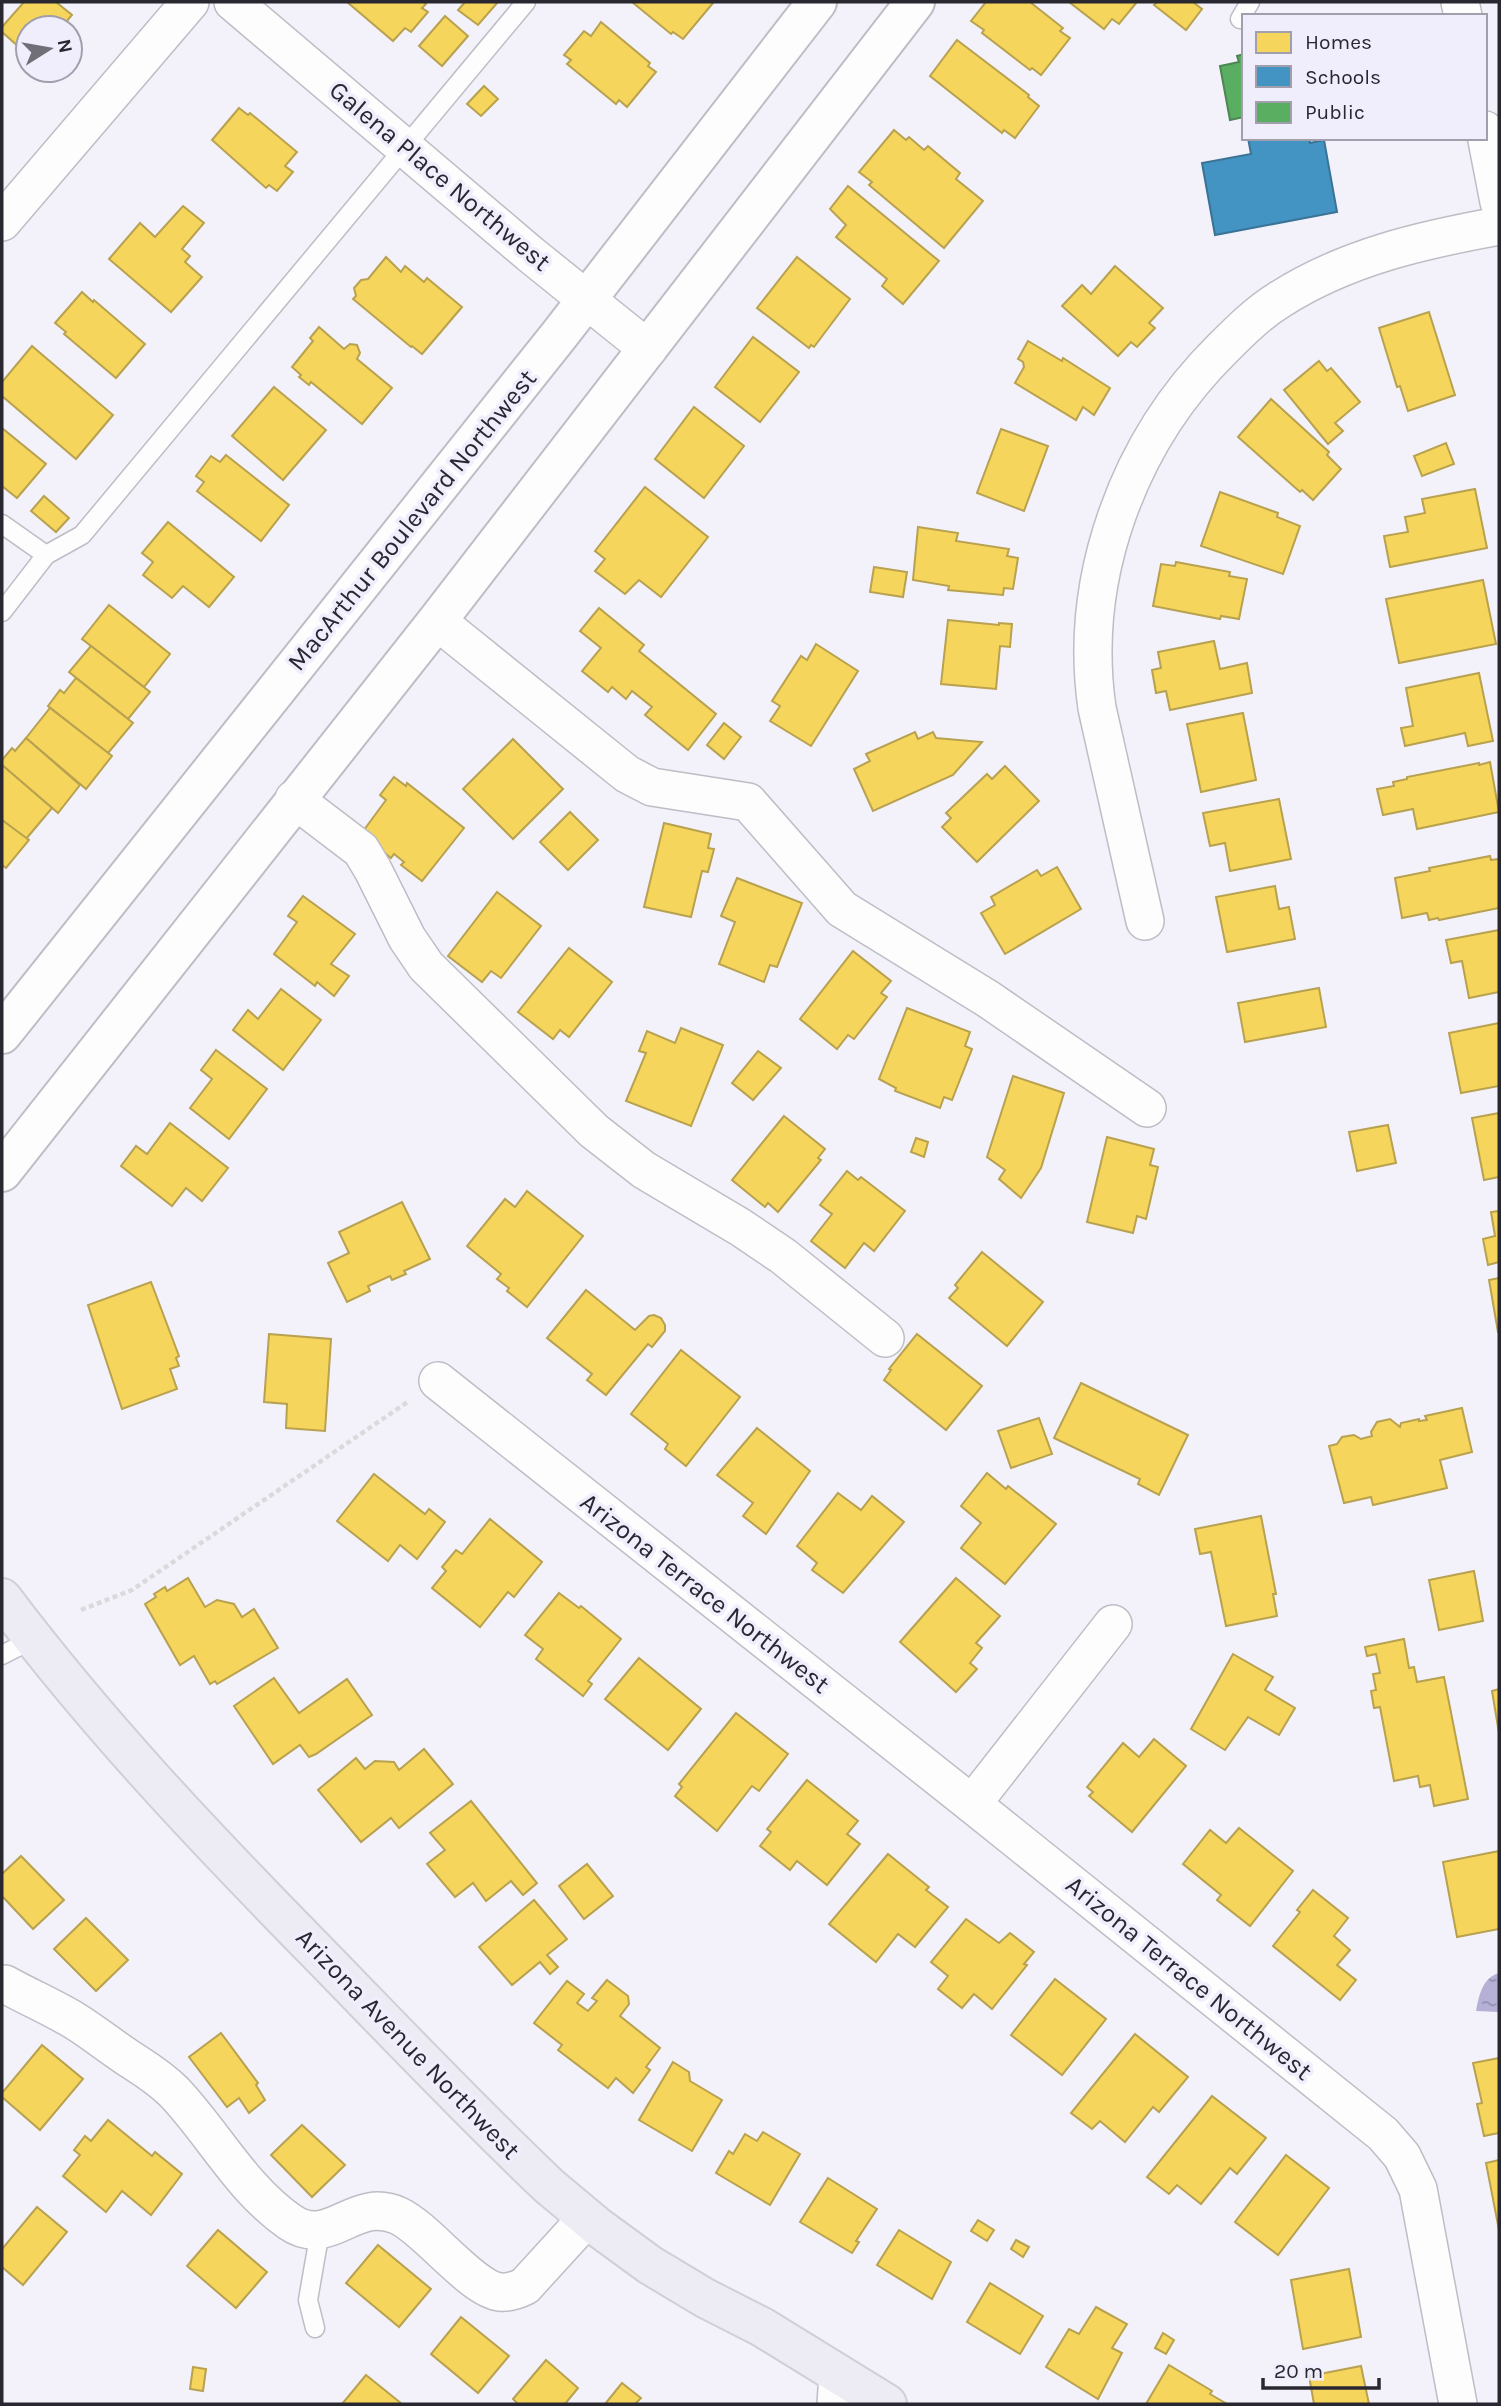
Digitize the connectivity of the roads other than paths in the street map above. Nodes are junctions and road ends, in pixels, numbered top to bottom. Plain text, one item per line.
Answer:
1 (190, 2) edge
2 (233, 2) edge
3 (526, 2) edge
4 (817, 2) edge
5 (915, 2) edge
6 (1242, 16) edge
7 (1240, 19) dead end
8 (1487, 140) edge
9 (405, 148) junction
10 (1499, 202) edge
11 (2, 222) edge
12 (1499, 226) edge
13 (587, 298) junction
14 (648, 349) junction
15 (2, 524) edge
16 (46, 555) junction
17 (2, 612) edge
18 (436, 621) junction
19 (294, 799) junction
20 (1145, 921) dead end
21 (2, 1034) edge
22 (1147, 1108) dead end
23 (2, 1172) edge
24 (885, 1338) dead end
25 (438, 1381) road end
26 (2, 1598) edge
27 (1113, 1625) dead end
28 (17, 1647) edge
29 (972, 1804) junction
30 (5, 1984) dead end
31 (587, 2218) junction
32 (320, 2231) junction
33 (315, 2328) dead end
34 (837, 2390) edge
35 (887, 2404) edge
36 (1458, 2404) edge

1 - 11 street
2 - 9 street, Galena Place Northwest
3 - 9 lane
4 - 13 main road, MacArthur Boulevard Northwest
5 - 14 main road
6 - 7 lane
8 - 10 street
9 - 13 street, Galena Place Northwest
9 - 16 lane
12 - 20 street
13 - 14 street, Galena Place Northwest
13 - 21 main road, MacArthur Boulevard Northwest
14 - 18 main road
15 - 16 lane
16 - 17 lane
18 - 19 main road
18 - 22 street
19 - 23 main road
19 - 24 street
25 - 29 street, Arizona Terrace Northwest
26 - 28 main road, Arizona Avenue Northwest
27 - 29 street
28 - 31 main road, Arizona Avenue Northwest
29 - 36 street, Arizona Terrace Northwest
30 - 32 street
31 - 32 street
31 - 34 main road, Arizona Avenue Northwest
32 - 33 lane
34 - 35 main road, Arizona Avenue Northwest

